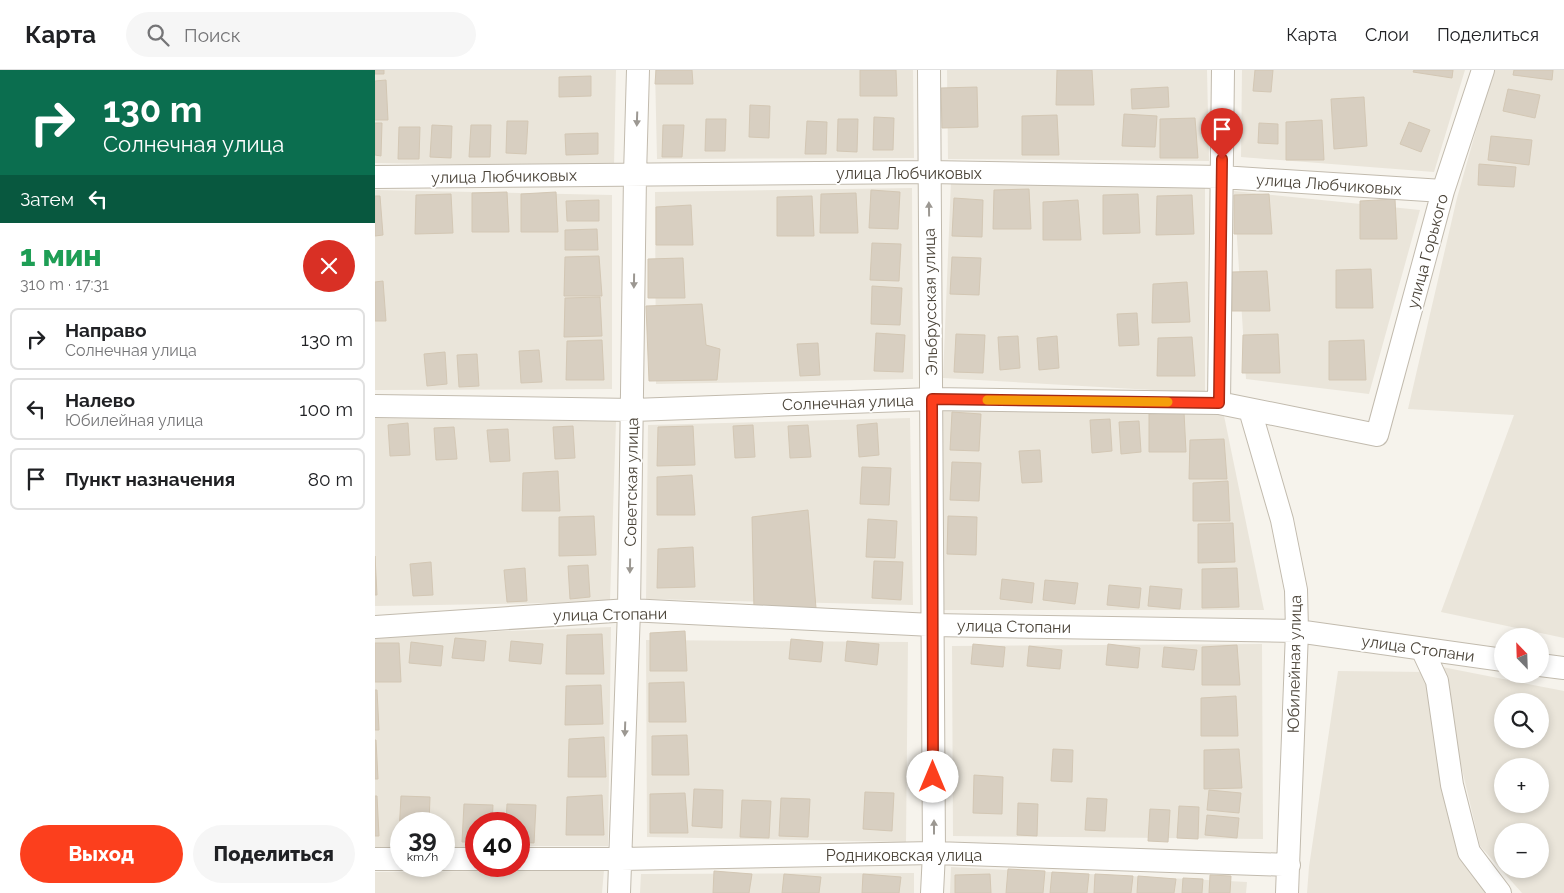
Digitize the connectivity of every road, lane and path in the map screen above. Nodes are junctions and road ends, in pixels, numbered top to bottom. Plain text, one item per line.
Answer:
1 (638, 70) edge
2 (929, 70) edge
3 (1223, 70) edge
4 (1483, 70) edge
5 (928, 172) junction
6 (635, 175) junction
7 (375, 177) edge
8 (1221, 177) junction
9 (1443, 192) junction
10 (932, 399) junction
11 (1219, 403) junction
12 (375, 406) edge
13 (633, 410) junction
14 (1250, 410) junction
15 (1377, 435) joint
16 (629, 610) junction
17 (933, 625) junction
18 (375, 627) edge
19 (1297, 631) junction
20 (1422, 650) junction
21 (1494, 659) edge
22 (1549, 666) edge
23 (1564, 668) edge
24 (934, 853) junction
25 (375, 859) edge
26 (390, 859) edge
27 (530, 859) edge
28 (621, 859) junction
29 (1289, 865) junction
30 (619, 893) edge
31 (932, 893) edge
32 (1287, 893) edge
33 (1500, 893) edge

1 -> 6 street, Советская улица
2 - 5 street, Эльбрусская улица
3 - 8 street
4 - 9 street, улица Горького
5 - 6 street, улица Любчиковых
5 - 8 street, улица Любчиковых
10 -> 5 street, Эльбрусская улица
6 - 7 street, улица Любчиковых
6 -> 13 street, Советская улица
8 - 9 street, улица Любчиковых
8 - 11 street
9 - 15 street, улица Горького
10 - 11 street, Солнечная улица
10 - 13 street, Солнечная улица
10 - 17 street, Эльбрусская улица
11 - 14 street, Солнечная улица
12 - 13 street, Солнечная улица
13 -> 16 street, Советская улица
14 - 15 street, Солнечная улица
14 - 19 street, Юбилейная улица
16 - 17 street, улица Стопани
16 - 18 street, улица Стопани
16 -> 28 street, Советская улица
17 - 19 street, улица Стопани
24 -> 17 street, Эльбрусская улица
19 - 20 street, улица Стопани
19 - 29 street, Юбилейная улица
20 - 21 street, улица Стопани
20 - 33 street
22 - 23 street
24 - 28 street, Родниковская улица
24 - 29 street, Родниковская улица
24 - 31 street, Эльбрусская улица
25 - 26 street
27 - 28 street, Родниковская улица
28 - 30 street, Советская улица
29 - 32 street, Юбилейная улица

